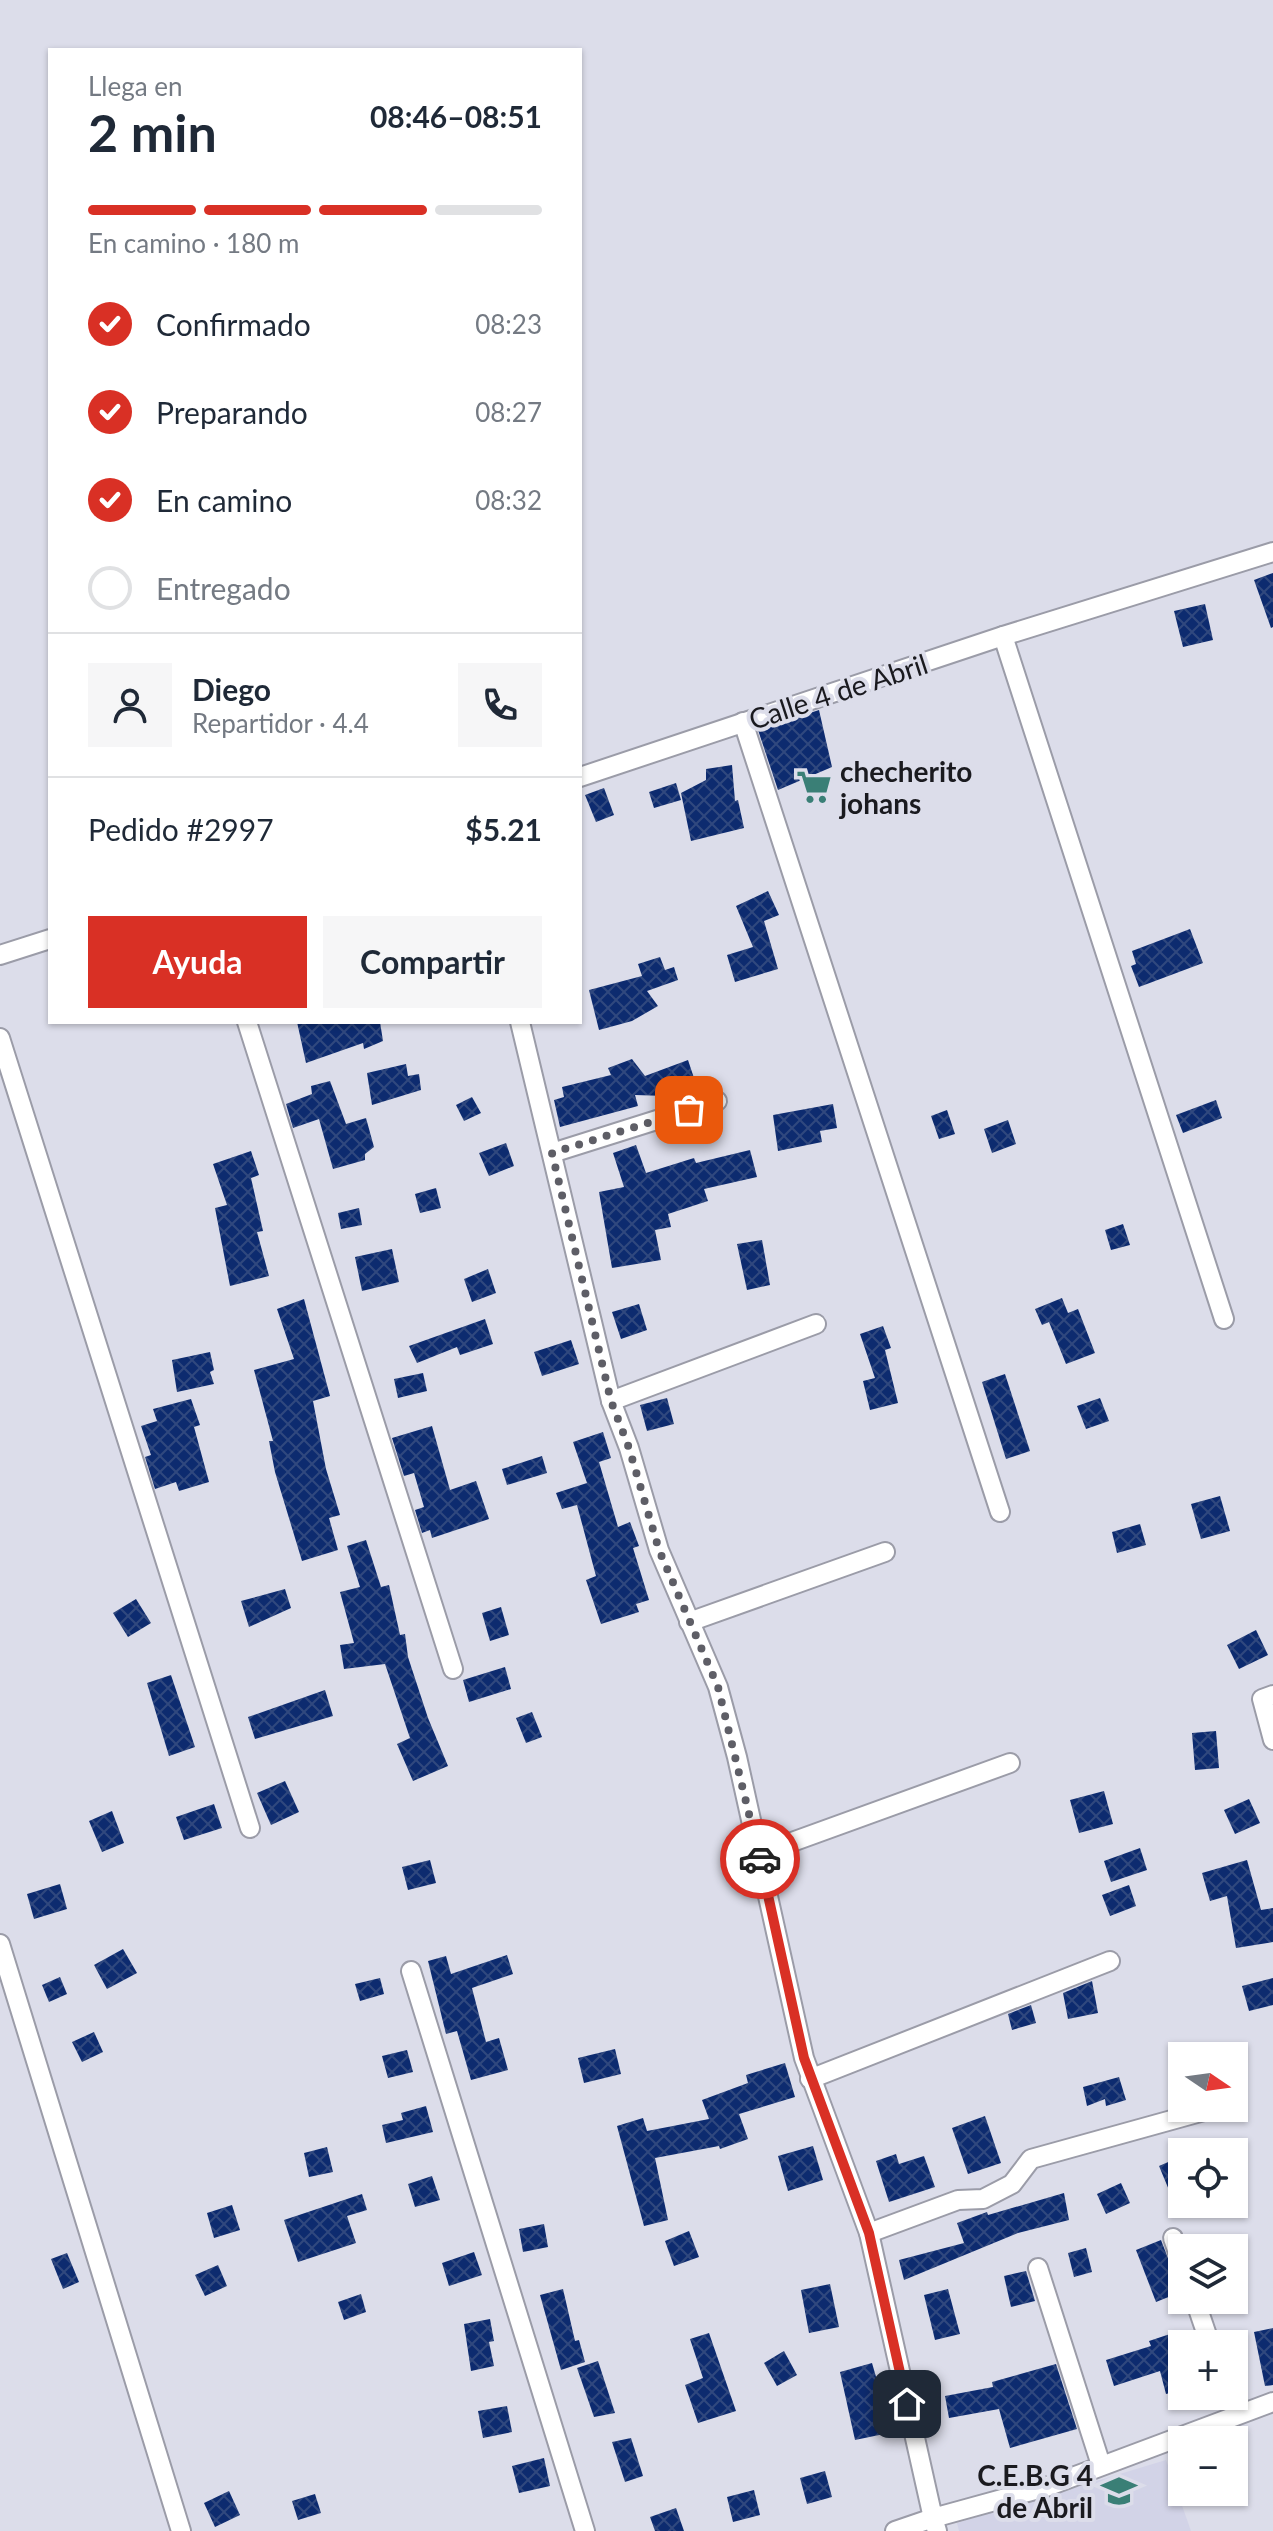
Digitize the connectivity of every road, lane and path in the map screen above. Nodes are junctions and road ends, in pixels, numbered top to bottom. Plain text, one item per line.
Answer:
1 (1273, 552) edge
2 (1003, 636) junction
3 (743, 722) junction
4 (582, 776) edge
5 (48, 940) edge
6 (0, 955) edge
7 (248, 1024) edge
8 (520, 1024) edge
9 (0, 1038) edge
10 (717, 1101) dead end
11 (552, 1153) junction
12 (1224, 1319) dead end
13 (816, 1324) dead end
14 (611, 1401) junction
15 (1000, 1512) dead end
16 (885, 1552) dead end
17 (689, 1622) junction
18 (453, 1669) dead end
19 (1273, 1695) edge
20 (1273, 1740) edge
21 (1010, 1763) dead end
22 (250, 1828) dead end
23 (759, 1854) junction
24 (0, 1944) edge
25 (1110, 1961) dead end
26 (411, 1971) dead end
27 (810, 2079) junction
28 (1168, 2121) edge
29 (869, 2233) junction
30 (1038, 2268) dead end
31 (1273, 2402) edge
32 (1233, 2410) edge
33 (1235, 2415) junction
34 (1101, 2465) junction
35 (935, 2524) edge
36 (181, 2531) edge
37 (585, 2531) edge
38 (895, 2531) edge

1 - 2 street, Calle 4 de Abril
2 - 3 street, Calle 4 de Abril
2 - 12 street
3 - 4 street, Calle 4 de Abril
3 - 15 street
5 - 6 street
7 - 18 street
8 - 11 street
9 - 22 street
10 - 11 street
11 - 14 street
13 - 14 street
14 - 17 street
16 - 17 street
17 - 23 street
19 - 20 street
21 - 23 street
23 - 27 street
24 - 36 street
25 - 27 street
26 - 37 street
27 - 29 street
28 - 29 street
29 - 35 street
30 - 34 street
31 - 33 street
32 - 33 street
33 - 34 street
34 - 35 street
35 - 38 street

